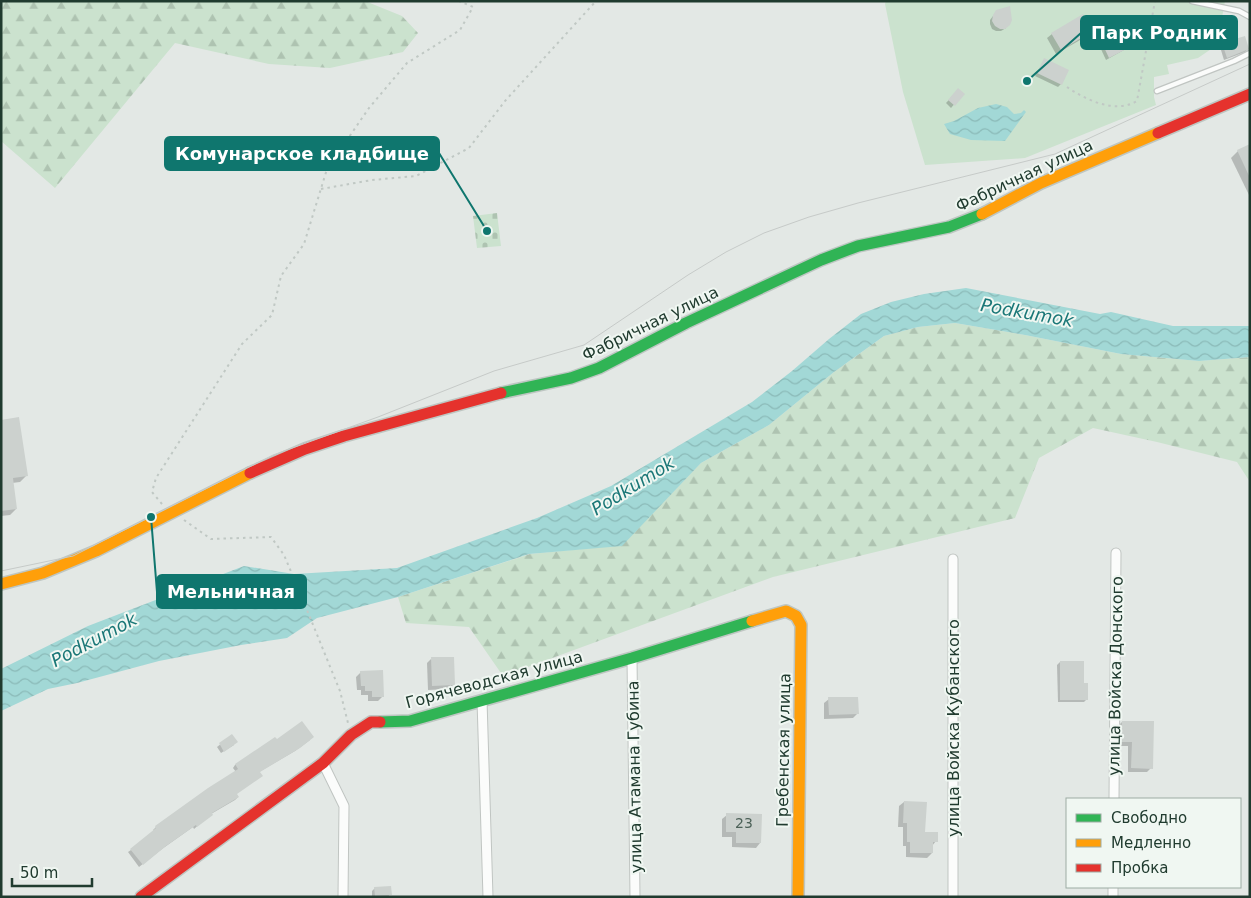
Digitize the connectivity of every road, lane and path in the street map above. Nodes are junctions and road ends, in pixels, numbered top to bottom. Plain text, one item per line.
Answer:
1 (459, 1) edge
2 (596, 1) edge
3 (1155, 1) edge
4 (1192, 1) edge
5 (1250, 17) edge
6 (1250, 53) edge
7 (1067, 87) dead end
8 (1157, 91) dead end
9 (1250, 94) edge
10 (320, 189) junction
11 (173, 512) junction
12 (1116, 553) dead end
13 (953, 559) dead end
14 (1, 584) edge
15 (786, 611) joint
16 (632, 658) junction
17 (482, 700) junction
18 (351, 735) junction
19 (323, 763) junction
20 (1114, 798) edge
21 (140, 897) edge
22 (342, 897) edge
23 (488, 897) edge
24 (635, 897) edge
25 (798, 897) edge
26 (953, 897) edge

1 - 10 path
2 - 10 path
3 - 7 path
4 - 5 lane
6 - 8 lane
9 - 11 main road, Фабричная улица
10 - 11 path
11 - 14 main road, Фабричная улица
11 - 18 path
12 - 20 street, улица Войска Донского
13 - 26 street, улица Войска Кубанского
15 - 16 main road, Горячеводская улица
15 - 25 main road, Гребенская улица
16 - 17 main road, Горячеводская улица
16 - 24 street, улица Атамана Губина
17 - 18 main road, Горячеводская улица
17 - 23 street
18 - 19 main road, Горячеводская улица
19 - 21 main road, Горячеводская улица
19 - 22 street

